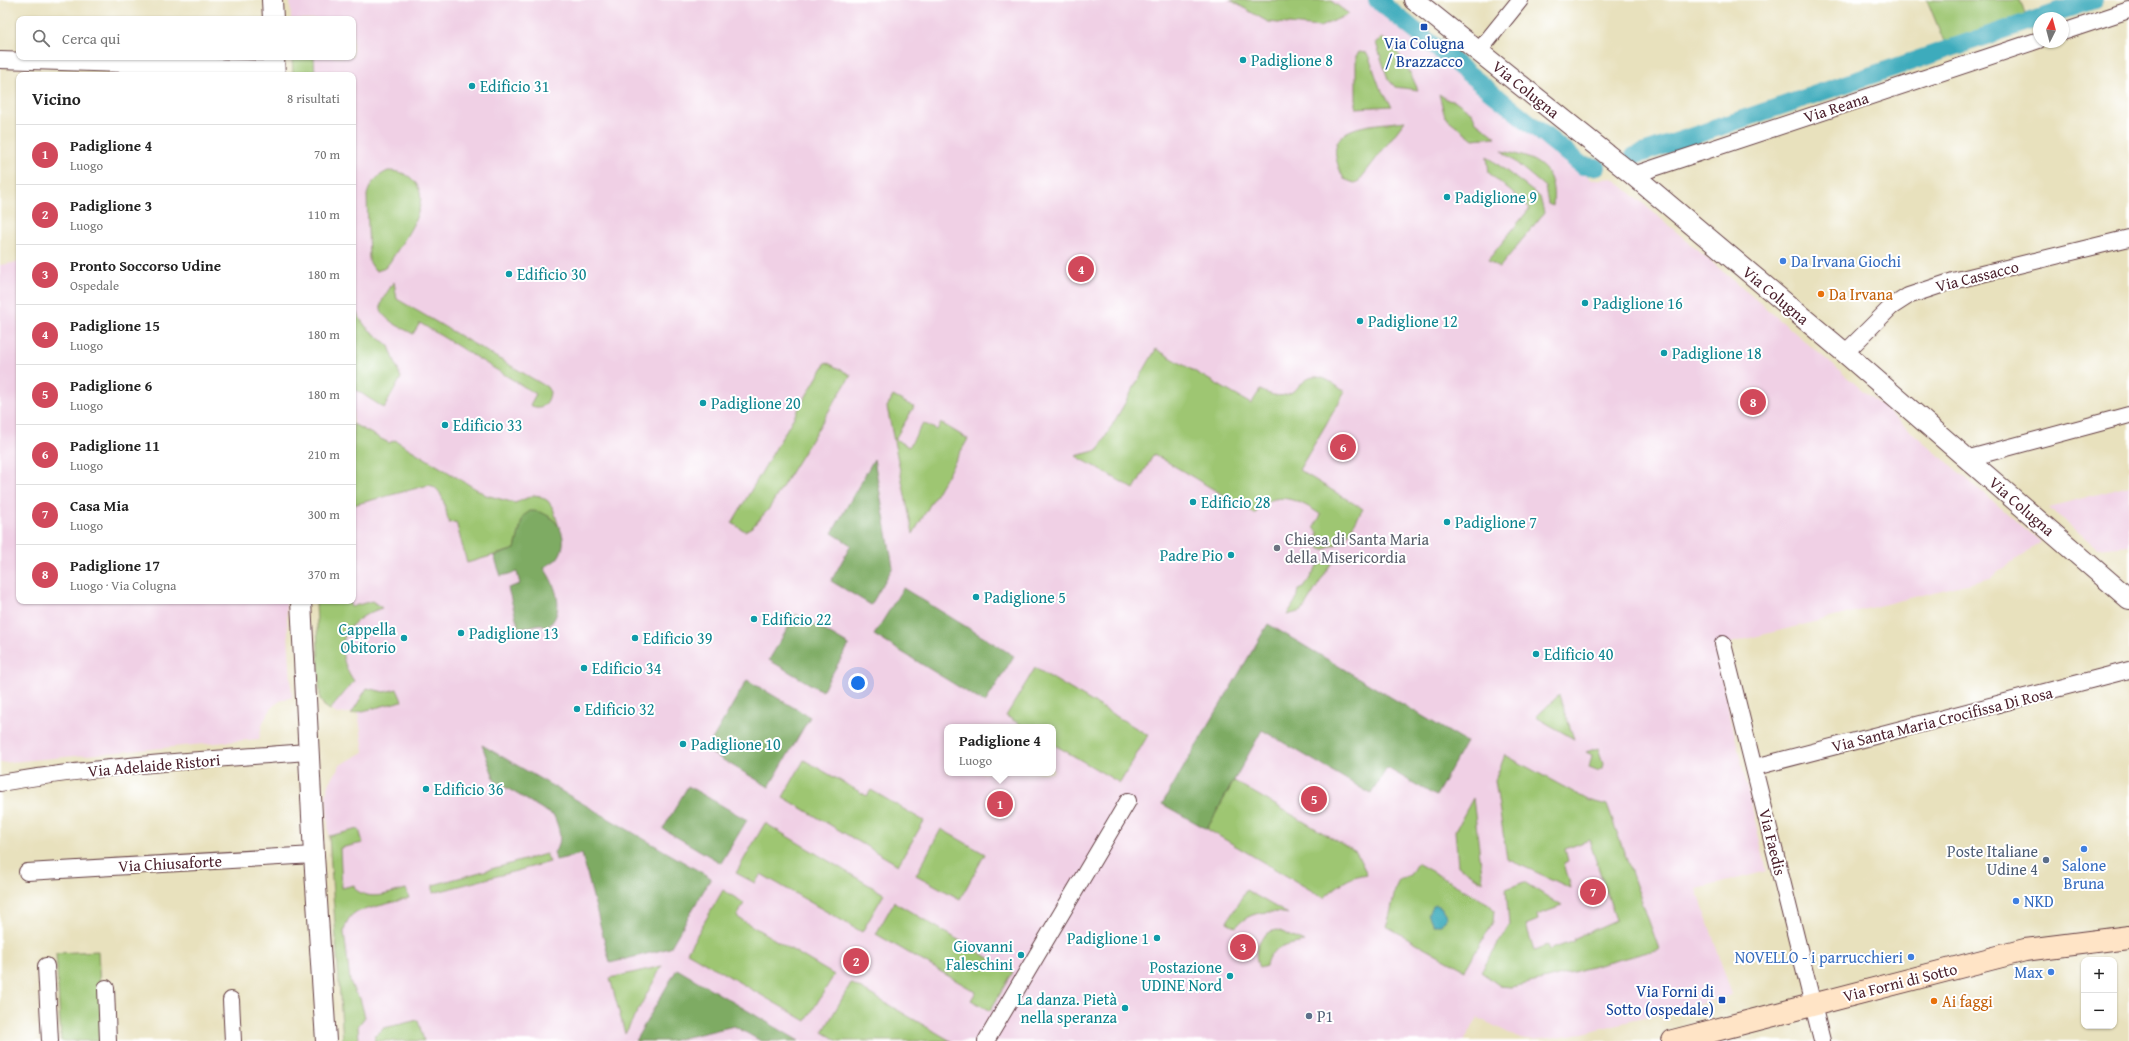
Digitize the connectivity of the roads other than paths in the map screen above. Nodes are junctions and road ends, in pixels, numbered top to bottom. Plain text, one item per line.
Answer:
1 (272, 0) edge
2 (1414, 0) edge
3 (1520, 0) edge
4 (2129, 10) edge
5 (273, 16) edge
6 (2069, 30) edge
7 (2033, 42) edge
8 (1479, 51) junction
9 (0, 60) edge
10 (275, 67) edge
11 (1633, 175) junction
12 (2129, 238) edge
13 (1845, 353) junction
14 (2129, 415) edge
15 (1966, 459) junction
16 (2129, 599) edge
17 (301, 604) edge
18 (1723, 644) dead end
19 (2129, 670) edge
20 (308, 752) junction
21 (1755, 767) junction
22 (0, 783) edge
23 (1128, 801) dead end
24 (314, 855) junction
25 (27, 872) dead end
26 (2129, 937) edge
27 (46, 966) dead end
28 (106, 988) dead end
29 (231, 1000) dead end
30 (1813, 1004) junction
31 (50, 1041) edge
32 (108, 1041) edge
33 (233, 1041) edge
34 (326, 1041) edge
35 (986, 1041) edge
36 (1673, 1041) edge
37 (1822, 1041) edge

1 - 5 street
2 - 8 street, Via Colugna
3 - 8 street
4 - 6 street
7 - 11 street, Via Reana
8 - 11 street, Via Colugna
9 - 10 street
11 - 13 street, Via Colugna
12 - 13 street, Via Cassacco
13 - 15 street, Via Colugna
14 - 15 street
15 - 16 street, Via Colugna
17 - 20 street
18 - 21 street, Via Faedis
19 - 21 street, Via Santa Maria Crocifissa Di Rosa
20 - 22 street, Via Adelaide Ristori
20 - 24 street
21 - 30 street, Via Faedis
23 - 35 street
24 - 25 street, Via Chiusaforte
24 - 34 street
26 - 30 main road, Via Forni di Sotto
27 - 31 street
28 - 32 street
29 - 33 street
30 - 36 main road, Via Forni di Sotto
30 - 37 street, Via Faedis

